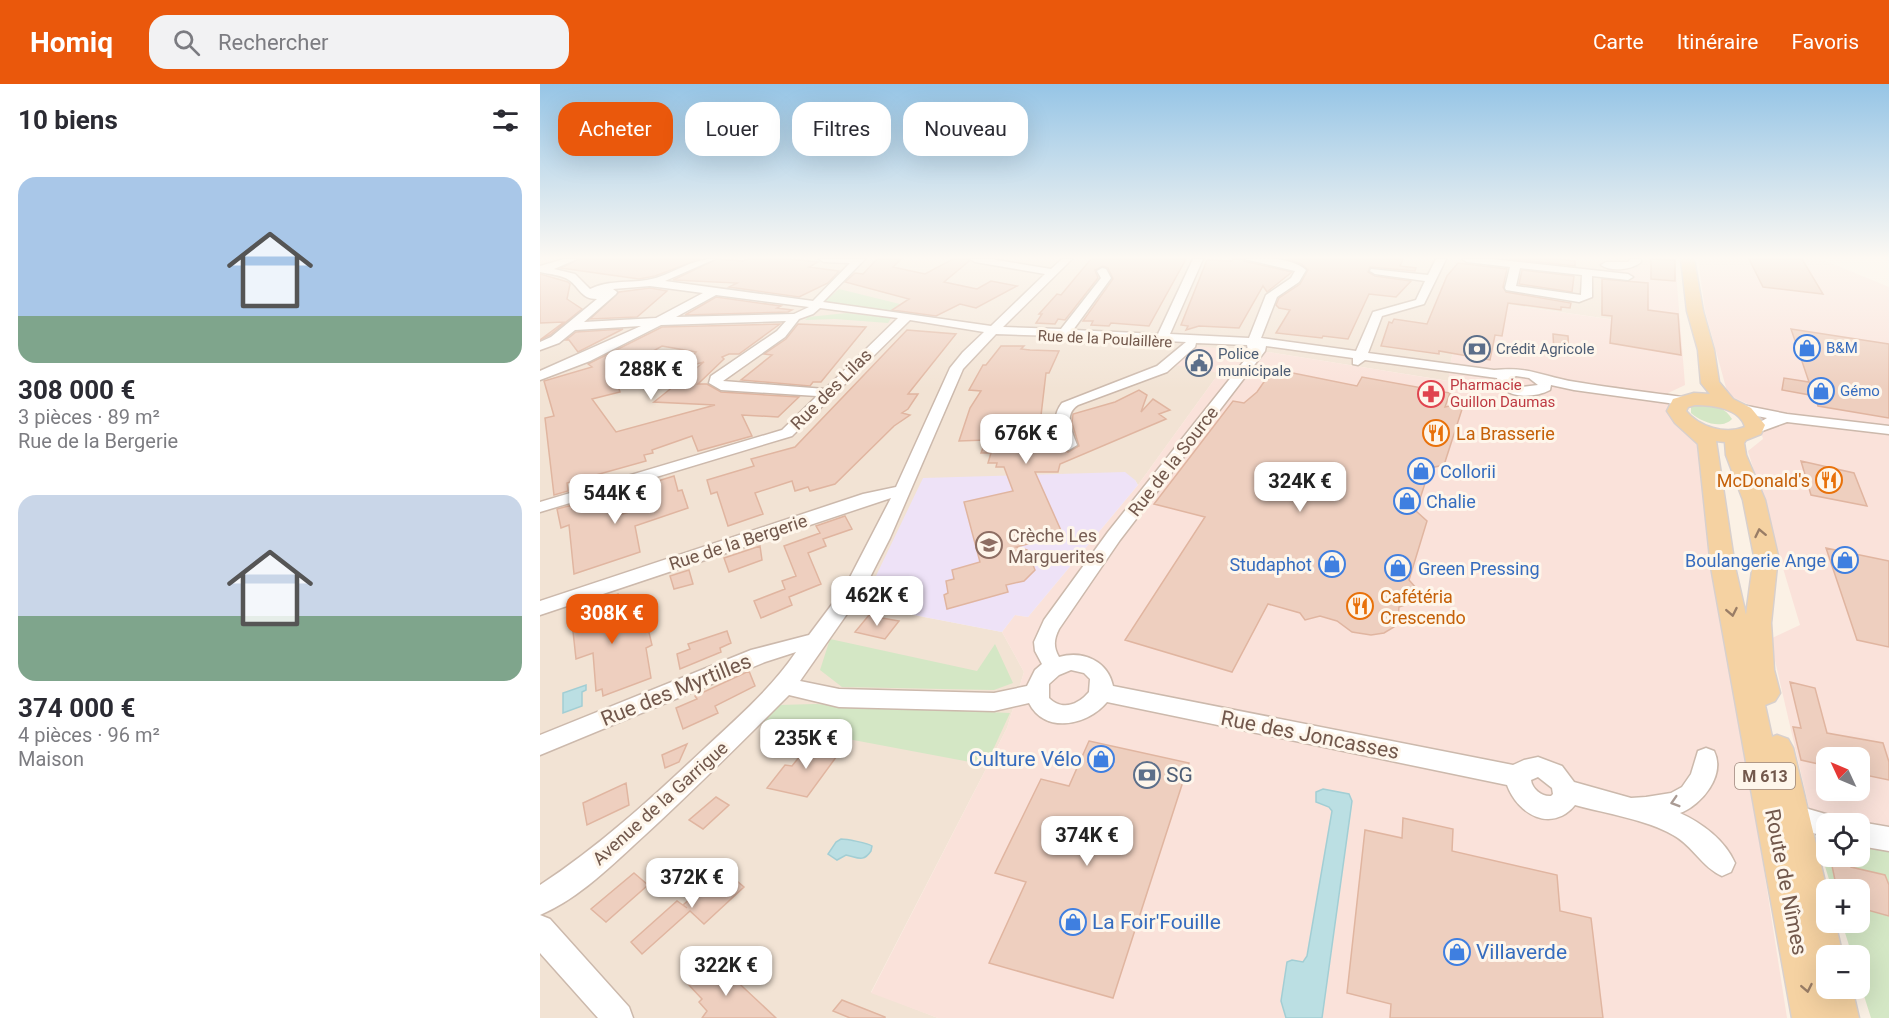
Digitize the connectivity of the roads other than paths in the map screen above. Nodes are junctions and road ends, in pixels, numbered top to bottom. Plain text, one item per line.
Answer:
1 (592, 303) edge
2 (693, 303) edge
3 (799, 303) edge
4 (1022, 303) edge
5 (1087, 303) edge
6 (1179, 303) edge
7 (1270, 303) edge
8 (1418, 303) edge
9 (1694, 303) edge
10 (817, 305) junction
11 (1695, 311) junction
12 (795, 317) junction
13 (906, 317) junction
14 (657, 322) junction
15 (574, 326) junction
16 (994, 330) junction
17 (1061, 337) junction
18 (1162, 341) junction
19 (1191, 344) junction
20 (1256, 345) junction
21 (541, 353) edge
22 (1359, 358) junction
23 (540, 376) edge
24 (828, 393) junction
25 (1732, 406) junction
26 (1685, 411) junction
27 (1786, 418) junction
28 (1889, 430) edge
29 (1746, 433) junction
30 (1069, 446) dead end
31 (903, 490) junction
32 (540, 507) edge
33 (1718, 533) junction
34 (1760, 590) junction
35 (540, 608) edge
36 (815, 641) junction
37 (1055, 667) junction
38 (785, 686) junction
39 (1102, 692) junction
40 (1036, 693) junction
41 (540, 745) edge
42 (1706, 758) dead end
43 (1630, 808) junction
44 (1791, 816) junction
45 (1816, 822) edge
46 (1870, 836) edge
47 (1889, 839) edge
48 (1722, 863) dead end
49 (540, 901) edge
50 (540, 929) edge
51 (1821, 945) edge
52 (1835, 999) edge
53 (618, 1018) edge
54 (1812, 1018) edge
55 (1839, 1018) edge

1 - 15 street
2 - 14 street
3 - 10 street, Rue de la Poulaillère
4 - 16 street, Avenue de la Garrigue
5 - 17 street
6 - 18 street
7 - 20 street, Rue de la Source
8 - 22 street
9 - 11 main road
10 - 12 street
10 - 13 street, Rue de la Poulaillère
11 - 25 main road
11 - 26 main road
12 - 14 street
12 - 24 street
13 - 16 street, Rue de la Poulaillère
13 - 24 street, Rue des Lilas
14 - 15 street
14 - 23 street
15 - 21 street
16 - 17 street, Rue de la Poulaillère
16 - 31 street, Avenue de la Garrigue
17 - 18 street, Rue de la Poulaillère
18 - 19 street, Rue de la Poulaillère
18 - 20 street, Rue de la Poulaillère
19 - 20 street, Rue de la Poulaillère
19 - 30 street
20 - 22 street, Rue de la Poulaillère
20 - 37 street, Rue de la Source
22 - 26 street, Rue de la Poulaillère
24 - 32 street, Rue des Lilas
25 - 26 main road
25 - 27 street
25 - 29 main road
26 - 29 main road
26 - 33 main road, Route de Nîmes / M 613
27 - 28 street
27 - 29 street
34 -> 29 main road, Route de Nîmes / M 613
31 - 35 street, Rue de la Bergerie
31 - 36 street, Avenue de la Garrigue
33 - 34 main road, Route de Nîmes / M 613
33 -> 54 main road, Route de Nîmes / M 613
34 - 44 main road, Route de Nîmes / M 613
36 - 38 street, Avenue de la Garrigue
36 - 41 street, Rue des Myrtilles
37 - 39 street
37 - 40 street
38 - 40 street
38 - 49 street, Avenue de la Garrigue
39 - 40 street
39 - 43 street, Rue des Joncasses
42 -> 43 street
43 - 48 street
44 - 45 street
44 - 51 main road, Route de Nîmes / M 613
46 - 47 street
50 - 53 street
52 - 55 main road

